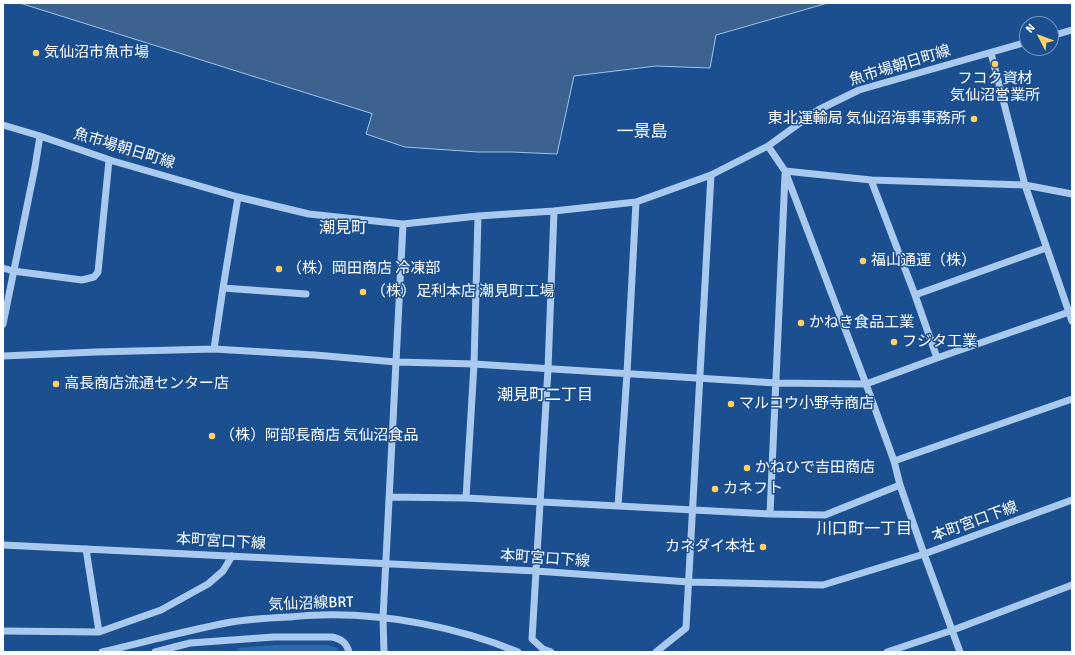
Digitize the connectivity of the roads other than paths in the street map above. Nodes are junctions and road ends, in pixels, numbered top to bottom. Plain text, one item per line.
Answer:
1 (1072, 30) edge
2 (1059, 34) edge
3 (1019, 44) edge
4 (992, 52) junction
5 (3, 125) edge
6 (40, 136) junction
7 (768, 146) junction
8 (109, 160) junction
9 (785, 171) junction
10 (711, 175) junction
11 (871, 180) junction
12 (1025, 185) junction
13 (1072, 194) edge
14 (238, 197) junction
15 (636, 202) junction
16 (554, 210) junction
17 (478, 216) junction
18 (403, 224) junction
19 (1046, 248) junction
20 (3, 268) edge
21 (13, 271) junction
22 (223, 288) junction
23 (306, 294) dead end
24 (915, 295) junction
25 (1070, 311) edge
26 (1072, 321) edge
27 (3, 324) edge
28 (214, 349) junction
29 (3, 356) edge
30 (937, 358) junction
31 (396, 362) junction
32 (474, 364) junction
33 (548, 369) junction
34 (627, 373) junction
35 (700, 378) junction
36 (776, 383) junction
37 (866, 384) junction
38 (1072, 399) edge
39 (894, 461) junction
40 (900, 486) junction
41 (389, 497) junction
42 (466, 498) junction
43 (1072, 500) edge
44 (540, 502) junction
45 (618, 506) junction
46 (693, 510) junction
47 (770, 514) junction
48 (3, 545) edge
49 (86, 549) junction
50 (924, 554) junction
51 (232, 556) junction
52 (386, 563) junction
53 (536, 571) junction
54 (689, 582) junction
55 (1072, 585) edge
56 (383, 618) junction
57 (952, 630) junction
58 (3, 631) edge
59 (99, 632) junction
60 (102, 652) edge
61 (155, 652) edge
62 (349, 652) edge
63 (384, 652) edge
64 (518, 652) edge
65 (551, 652) edge
66 (656, 652) edge
67 (887, 652) edge
68 (960, 652) edge

1 - 2 street
3 - 4 street, 魚市場朝日町線
4 - 7 street, 魚市場朝日町線
4 - 12 street
5 - 6 street, 魚市場朝日町線
6 - 8 street, 魚市場朝日町線
6 - 21 street
7 - 9 street
7 - 10 street, 魚市場朝日町線
8 - 14 street, 魚市場朝日町線
8 - 21 street
9 - 11 street
9 - 36 street
9 - 37 street
10 - 15 street, 魚市場朝日町線
10 - 35 street
11 - 12 street
11 - 24 street
12 - 13 street
12 - 19 street
14 - 18 street, 魚市場朝日町線
14 - 22 street
15 - 16 street, 魚市場朝日町線
15 - 34 street
16 - 17 street, 魚市場朝日町線
16 - 33 street
17 - 18 street, 魚市場朝日町線
17 - 32 street
18 - 31 street
19 - 24 street
19 - 25 street
20 - 21 street
21 - 27 street
22 - 23 street
22 - 28 street
24 - 30 street
25 - 26 street
25 - 30 street
28 - 29 street
28 - 31 street
30 - 37 street
31 - 32 street
31 - 41 street
32 - 33 street
32 - 42 street
33 - 34 street
33 - 44 street
34 - 35 street
34 - 45 street
35 - 36 street
35 - 46 street
36 - 37 street
36 - 47 street
37 - 39 street
38 - 39 street
39 - 40 street
40 - 47 street
40 - 50 street
41 - 42 street
41 - 52 street
42 - 44 street
43 - 50 street, 本町宮口下線
44 - 45 street
44 - 53 street
45 - 46 street
46 - 47 street
46 - 54 street
48 - 49 street, 本町宮口下線
49 - 51 street, 本町宮口下線
49 - 59 street
50 - 54 street, 本町宮口下線
50 - 57 street
51 - 52 street, 本町宮口下線
51 - 59 street
52 - 53 street, 本町宮口下線
52 - 56 street
53 - 54 street, 本町宮口下線
53 - 65 street
54 - 66 street
55 - 57 street
56 - 60 street, 気仙沼線BRT
56 - 63 street
56 - 64 street, 気仙沼線BRT
57 - 67 street
57 - 68 street
58 - 59 street
61 - 62 street

